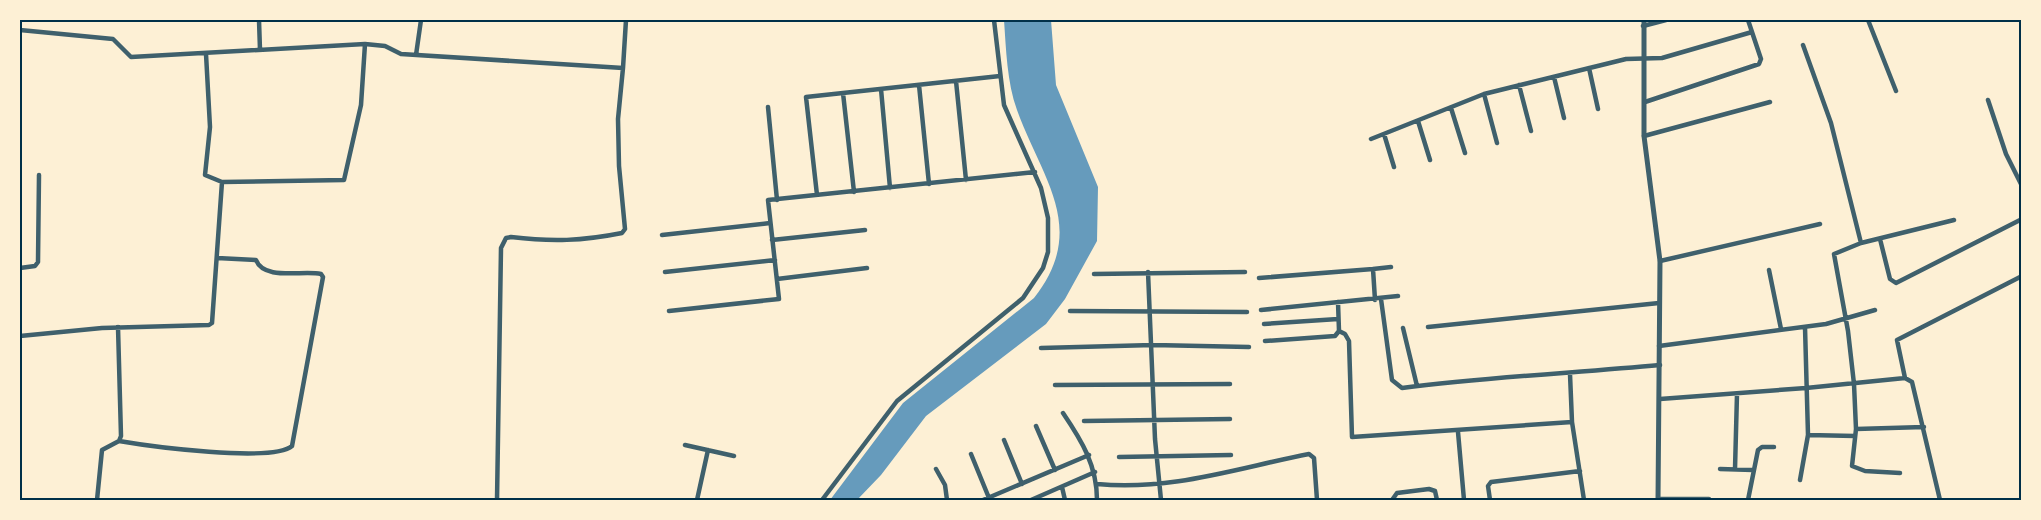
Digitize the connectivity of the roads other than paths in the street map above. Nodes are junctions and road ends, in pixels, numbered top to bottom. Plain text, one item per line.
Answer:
1 (259, 20) edge
2 (421, 20) edge
3 (626, 20) edge
4 (994, 20) edge
5 (1666, 20) edge
6 (1748, 20) edge
7 (1868, 20) edge
8 (1644, 23) edge
9 (20, 30) edge
10 (1752, 32) junction
11 (365, 44) junction
12 (1803, 45) dead end
13 (260, 50) junction
14 (206, 54) junction
15 (416, 55) junction
16 (1644, 60) junction
17 (623, 68) junction
18 (1589, 68) junction
19 (1000, 76) junction
20 (1554, 77) junction
21 (956, 81) junction
22 (919, 85) junction
23 (1520, 85) junction
24 (881, 89) junction
25 (1896, 91) dead end
26 (843, 93) junction
27 (1484, 94) junction
28 (1988, 100) dead end
29 (1645, 102) junction
30 (1770, 102) dead end
31 (768, 107) dead end
32 (1451, 108) junction
33 (1598, 109) dead end
34 (1564, 118) dead end
35 (1418, 121) junction
36 (1531, 131) dead end
37 (1384, 134) junction
38 (1644, 136) junction
39 (1371, 139) dead end
40 (1497, 143) dead end
41 (1465, 153) dead end
42 (1430, 160) dead end
43 (1394, 168) dead end
44 (1035, 172) junction
45 (39, 175) dead end
46 (966, 180) junction
47 (222, 182) junction
48 (929, 184) junction
49 (2022, 186) edge
50 (890, 188) junction
51 (854, 192) junction
52 (817, 195) junction
53 (777, 200) junction
54 (2022, 219) edge
55 (1954, 220) dead end
56 (770, 223) junction
57 (1820, 224) dead end
58 (865, 230) dead end
59 (662, 235) dead end
60 (1880, 239) junction
61 (772, 240) junction
62 (1860, 243) junction
63 (217, 258) junction
64 (775, 260) junction
65 (1660, 261) junction
66 (1391, 267) dead end
67 (20, 268) edge
68 (867, 268) dead end
69 (1373, 269) junction
70 (1769, 270) dead end
71 (665, 272) dead end
72 (1148, 272) junction
73 (1245, 272) dead end
74 (1094, 274) dead end
75 (2022, 276) edge
76 (1259, 278) dead end
77 (777, 279) junction
78 (1398, 296) dead end
79 (1378, 299) junction
80 (1338, 302) junction
81 (1659, 303) junction
82 (1151, 310) junction
83 (1261, 310) dead end
84 (1875, 310) dead end
85 (669, 311) dead end
86 (1070, 311) dead end
87 (1247, 312) dead end
88 (1338, 319) junction
89 (1846, 321) junction
90 (1264, 324) dead end
91 (118, 327) junction
92 (1428, 327) dead end
93 (1805, 327) junction
94 (1403, 328) dead end
95 (1781, 329) junction
96 (1339, 331) junction
97 (20, 336) edge
98 (1265, 341) dead end
99 (1153, 345) junction
100 (1659, 346) junction
101 (1249, 347) dead end
102 (1041, 348) dead end
103 (1660, 365) junction
104 (1570, 374) junction
105 (1905, 378) junction
106 (1154, 383) junction
107 (1230, 384) dead end
108 (1854, 384) junction
109 (1055, 385) dead end
110 (1417, 386) junction
111 (1806, 388) junction
112 (1737, 394) junction
113 (1660, 399) junction
114 (1064, 413) dead end
115 (1154, 419) junction
116 (1230, 419) dead end
117 (1084, 421) dead end
118 (1572, 422) junction
119 (1036, 426) dead end
120 (1924, 427) junction
121 (1856, 429) junction
122 (1458, 432) junction
123 (1808, 435) junction
124 (1855, 436) junction
125 (1004, 440) dead end
126 (119, 441) junction
127 (685, 445) dead end
128 (1774, 447) dead end
129 (708, 450) junction
130 (971, 454) dead end
131 (1089, 455) junction
132 (1231, 455) dead end
133 (734, 456) dead end
134 (1156, 456) junction
135 (1119, 457) dead end
136 (936, 469) dead end
137 (1720, 469) dead end
138 (1734, 469) junction
139 (1055, 470) junction
140 (1753, 470) junction
141 (1580, 471) junction
142 (1095, 472) junction
143 (1900, 473) dead end
144 (1800, 480) dead end
145 (1022, 484) junction
146 (1097, 484) junction
147 (1160, 485) junction
148 (1062, 487) junction
149 (989, 498) junction
150 (1709, 499) dead end
151 (1658, 500) edge
152 (97, 501) edge
153 (497, 501) edge
154 (697, 501) edge
155 (822, 501) edge
156 (947, 501) edge
157 (983, 501) edge
158 (1032, 501) edge
159 (1065, 501) edge
160 (1097, 501) edge
161 (1161, 501) edge
162 (1317, 501) edge
163 (1392, 501) edge
164 (1437, 501) edge
165 (1464, 501) edge
166 (1490, 501) edge
167 (1584, 501) edge
168 (1748, 501) edge
169 (1940, 501) edge

1 - 13 street
2 - 15 street
3 - 17 street
4 - 19 street
5 - 8 street
6 - 10 street
7 - 25 street
8 - 16 street
9 - 14 street
10 - 16 street
10 - 29 street
11 - 13 street
11 - 15 street
11 - 47 street
12 - 62 street
13 - 14 street
14 - 47 street
15 - 17 street
16 - 18 street
16 - 29 street
17 - 153 street
18 - 20 street
18 - 33 street
19 - 21 street
19 - 44 street
20 - 23 street
20 - 34 street
21 - 22 street
21 - 46 street
22 - 24 street
22 - 48 street
23 - 27 street
23 - 36 street
24 - 26 street
24 - 50 street
26 - 51 street
26 - 52 street
27 - 32 street
27 - 40 street
28 - 49 street
29 - 38 street
30 - 38 street
31 - 53 street
32 - 35 street
32 - 41 street
35 - 37 street
35 - 42 street
37 - 39 street
37 - 43 street
38 - 65 street
44 - 46 street
44 - 155 street
45 - 67 street
46 - 48 street
47 - 63 street
48 - 50 street
50 - 51 street
51 - 52 street
52 - 53 street
53 - 56 street
54 - 60 street
55 - 60 street
56 - 59 street
56 - 61 street
57 - 65 street
58 - 61 street
60 - 62 street
61 - 64 street
62 - 89 street
63 - 91 street
63 - 126 street
64 - 71 street
64 - 77 street
65 - 81 street
66 - 69 street
68 - 77 street
69 - 76 street
69 - 79 street
70 - 95 street
72 - 73 street
72 - 74 street
72 - 82 street
75 - 105 street
77 - 85 street
78 - 79 street
79 - 80 street
79 - 110 street
80 - 83 street
80 - 88 street
81 - 92 street
81 - 100 street
82 - 86 street
82 - 87 street
82 - 99 street
84 - 89 street
88 - 90 street
88 - 96 street
89 - 93 street
89 - 108 street
91 - 97 street
91 - 126 street
93 - 95 street
93 - 111 street
94 - 110 street
95 - 100 street
96 - 98 street
96 - 122 street
99 - 101 street
99 - 102 street
99 - 106 street
100 - 103 street
103 - 104 street
103 - 113 street
104 - 110 street
104 - 118 street
105 - 108 street
105 - 120 street
106 - 107 street
106 - 109 street
106 - 115 street
108 - 111 street
108 - 121 street
111 - 112 street
111 - 123 street
112 - 113 street
112 - 138 street
113 - 151 street
114 - 131 street
115 - 116 street
115 - 117 street
115 - 134 street
118 - 122 street
118 - 141 street
119 - 139 street
120 - 121 street
120 - 169 street
121 - 124 street
122 - 165 street
123 - 124 street
123 - 144 street
124 - 143 street
125 - 145 street
126 - 152 street
127 - 129 street
128 - 140 street
129 - 133 street
129 - 154 street
130 - 149 street
131 - 139 street
131 - 142 street
132 - 134 street
134 - 135 street
134 - 147 street
136 - 156 street
137 - 138 street
138 - 140 street
139 - 145 street
140 - 168 street
141 - 166 street
141 - 167 street
142 - 146 street
142 - 148 street
145 - 149 street
146 - 147 street
146 - 160 street
147 - 161 street
147 - 162 street
148 - 158 street
148 - 159 street
149 - 157 street
150 - 151 street
163 - 164 street

